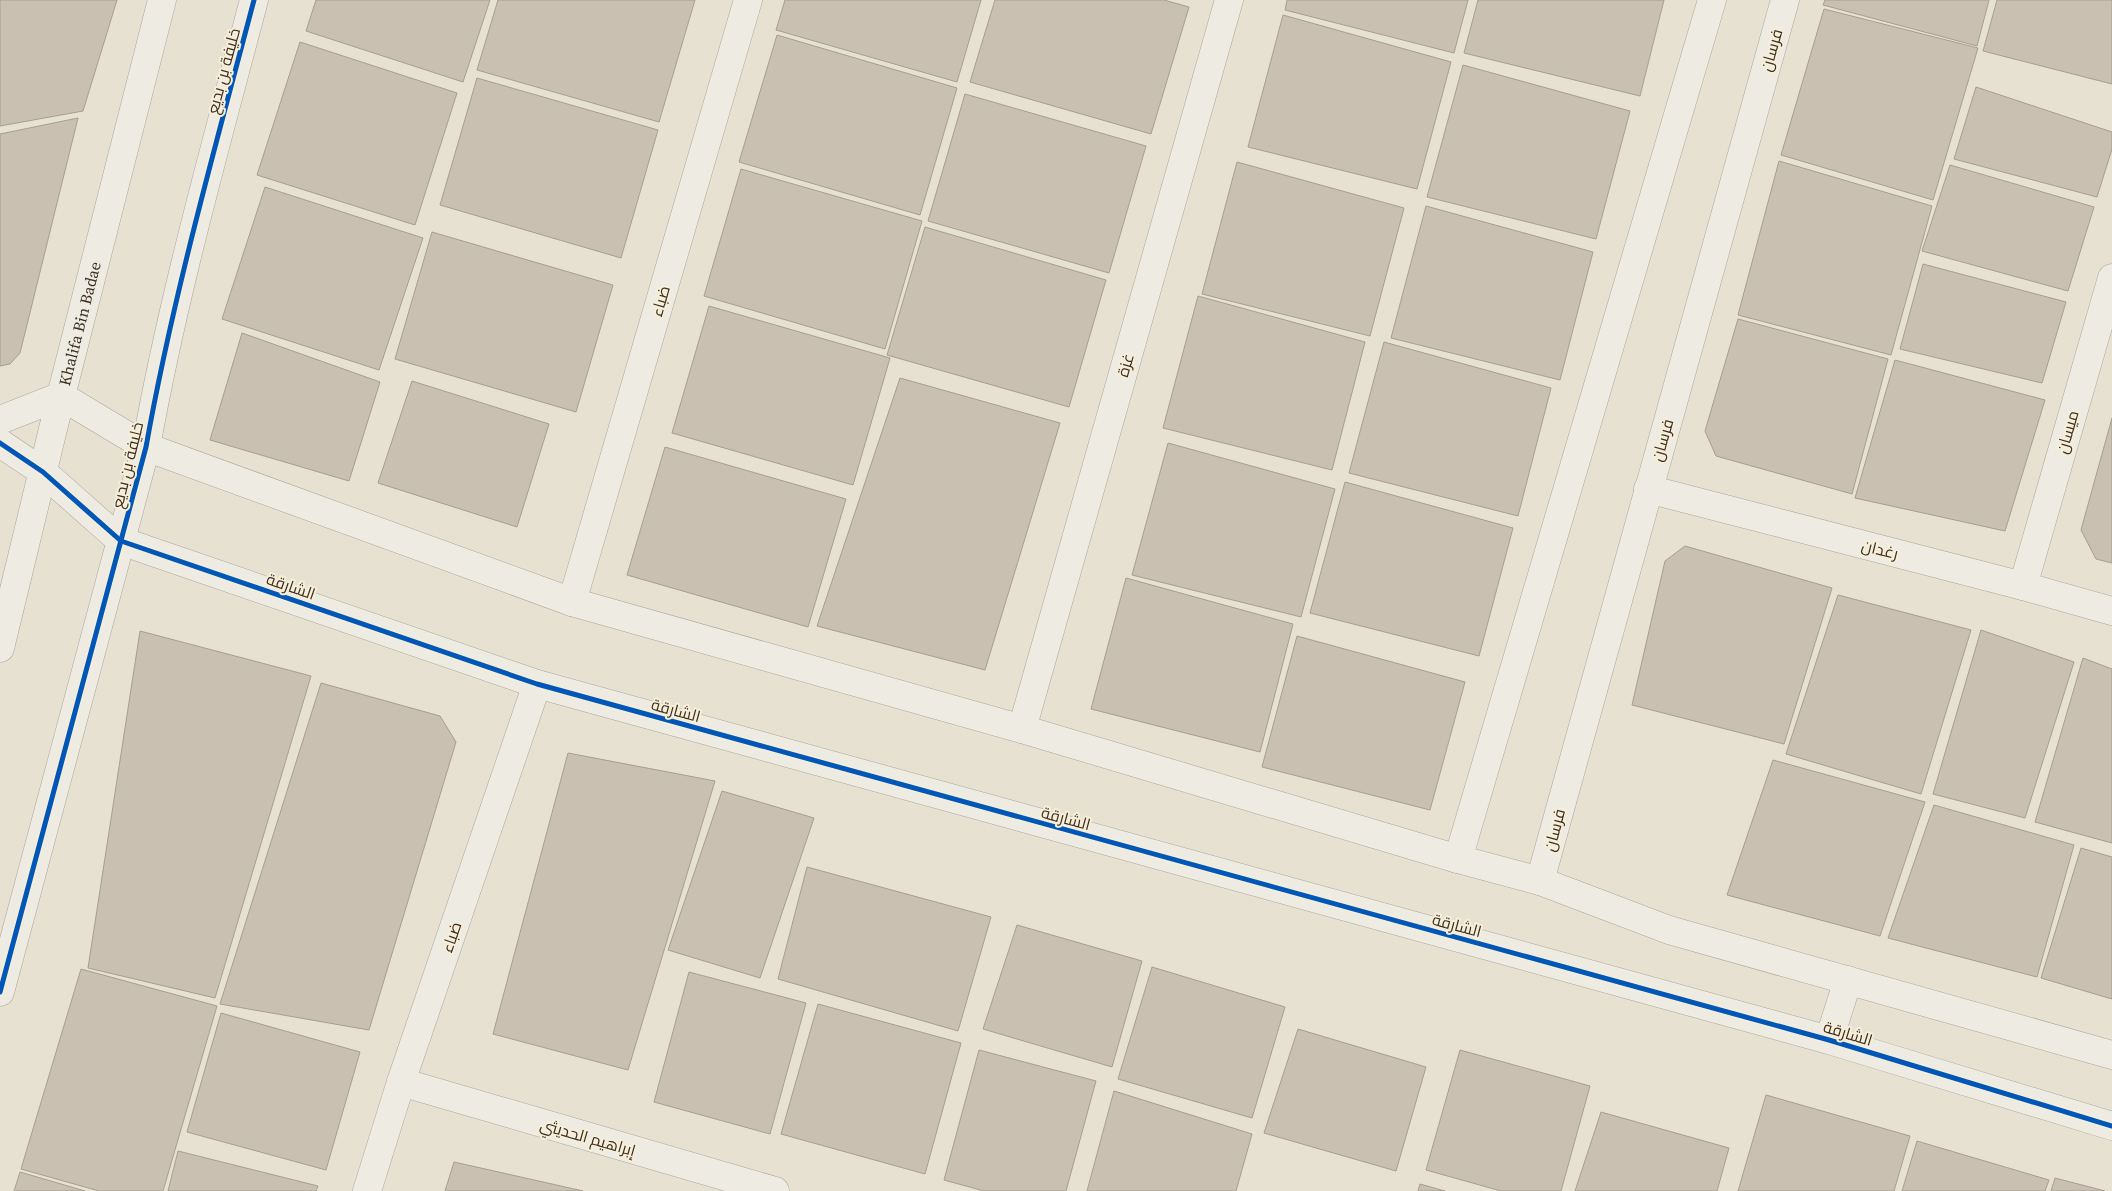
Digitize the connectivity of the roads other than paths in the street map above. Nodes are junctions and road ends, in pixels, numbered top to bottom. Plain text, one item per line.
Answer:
1 (162, 0) edge
2 (254, 0) edge
3 (748, 0) edge
4 (1229, 0) edge
5 (1712, 0) edge
6 (1785, 0) edge
7 (2112, 278) edge
8 (61, 396) junction
9 (0, 420) edge
10 (0, 443) edge
11 (146, 447) junction
12 (42, 472) junction
13 (1648, 489) junction
14 (121, 541) junction
15 (2022, 586) junction
16 (572, 602) junction
17 (2112, 611) edge
18 (0, 648) edge
19 (538, 684) junction
20 (1022, 730) junction
21 (1458, 859) junction
22 (1540, 881) junction
23 (1848, 980) junction
24 (0, 992) edge
25 (1829, 1040) junction
26 (2112, 1055) edge
27 (401, 1082) junction
28 (2112, 1126) edge
29 (368, 1191) edge
30 (775, 1191) edge

1 - 8 street, Khalifa Bin Badae
2 - 11 street, خليفة بن بديع
3 - 16 street, ضباء
4 - 20 street, غزة
5 - 21 street
6 - 13 street, فرسان
7 - 15 street, ميسان
8 - 9 street
8 - 11 street
8 - 12 street, Khalifa Bin Badae
10 - 12 street, الشارقة
11 - 14 street, خليفة بن بديع
11 - 16 street
12 - 14 street, الشارقة
12 - 18 street, Khalifa Bin Badae
13 - 15 street, رغدان
13 - 22 street, فرسان
14 - 19 street, الشارقة
14 - 24 street, خليفة بن بديع
15 - 17 street, رغدان
16 - 20 street
19 - 25 street, الشارقة
19 - 27 street, ضباء
20 - 21 street
21 - 22 street
22 - 23 street
23 - 25 street
23 - 26 street
25 - 28 street, الشارقة
27 - 29 street, ضباء
27 - 30 street, إبراهيم الحديثي

